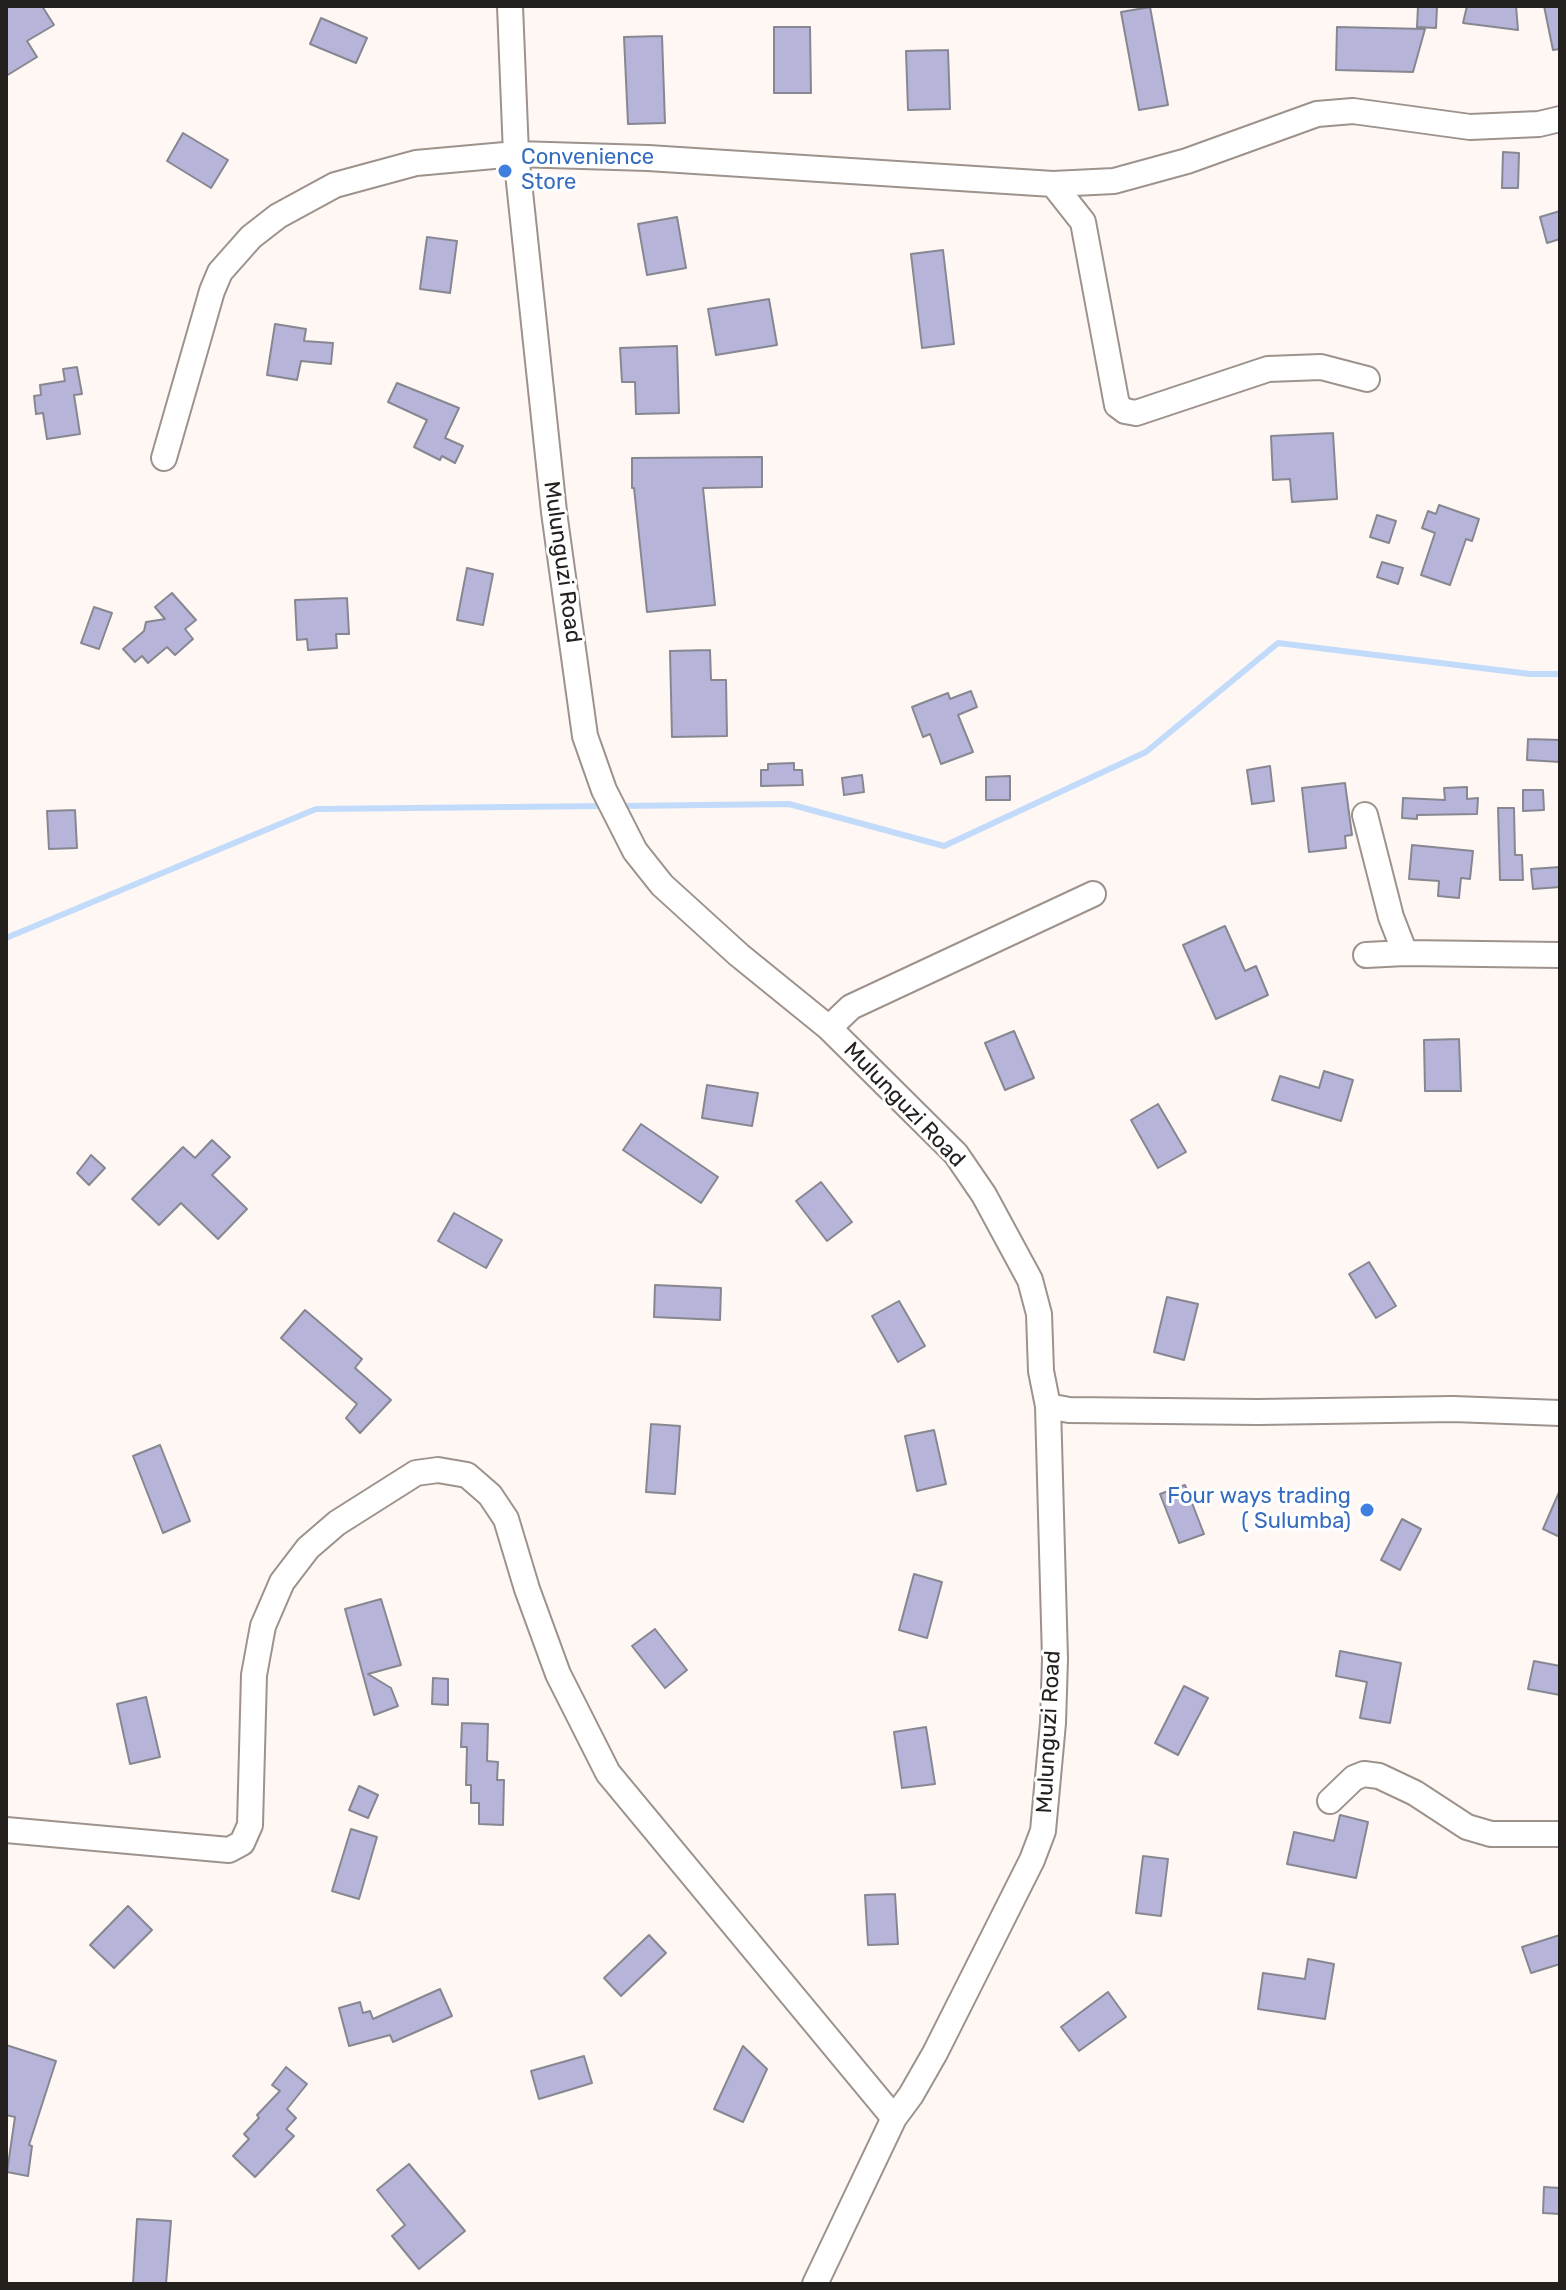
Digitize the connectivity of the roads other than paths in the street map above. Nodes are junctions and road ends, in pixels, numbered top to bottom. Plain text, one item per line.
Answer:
1 (510, 6) edge
2 (1560, 119) edge
3 (516, 154) junction
4 (1053, 184) junction
5 (1367, 379) dead end
6 (164, 458) dead end
7 (1365, 815) dead end
8 (1093, 894) dead end
9 (1405, 953) junction
10 (1366, 955) dead end
11 (1560, 955) edge
12 (829, 1028) junction
13 (1048, 1406) junction
14 (1560, 1413) edge
15 (1330, 1801) dead end
16 (6, 1830) edge
17 (1560, 1834) edge
18 (894, 2118) junction
19 (815, 2284) edge

1 - 3 street, Mulunguzi Road
2 - 4 street
3 - 4 street
3 - 6 street
3 - 12 street, Mulunguzi Road
4 - 5 street
7 - 9 street
8 - 12 street
9 - 10 street
9 - 11 street
12 - 13 street, Mulunguzi Road
13 - 14 street
13 - 18 street, Mulunguzi Road
15 - 17 street
16 - 18 street
18 - 19 street, Mulunguzi Road

